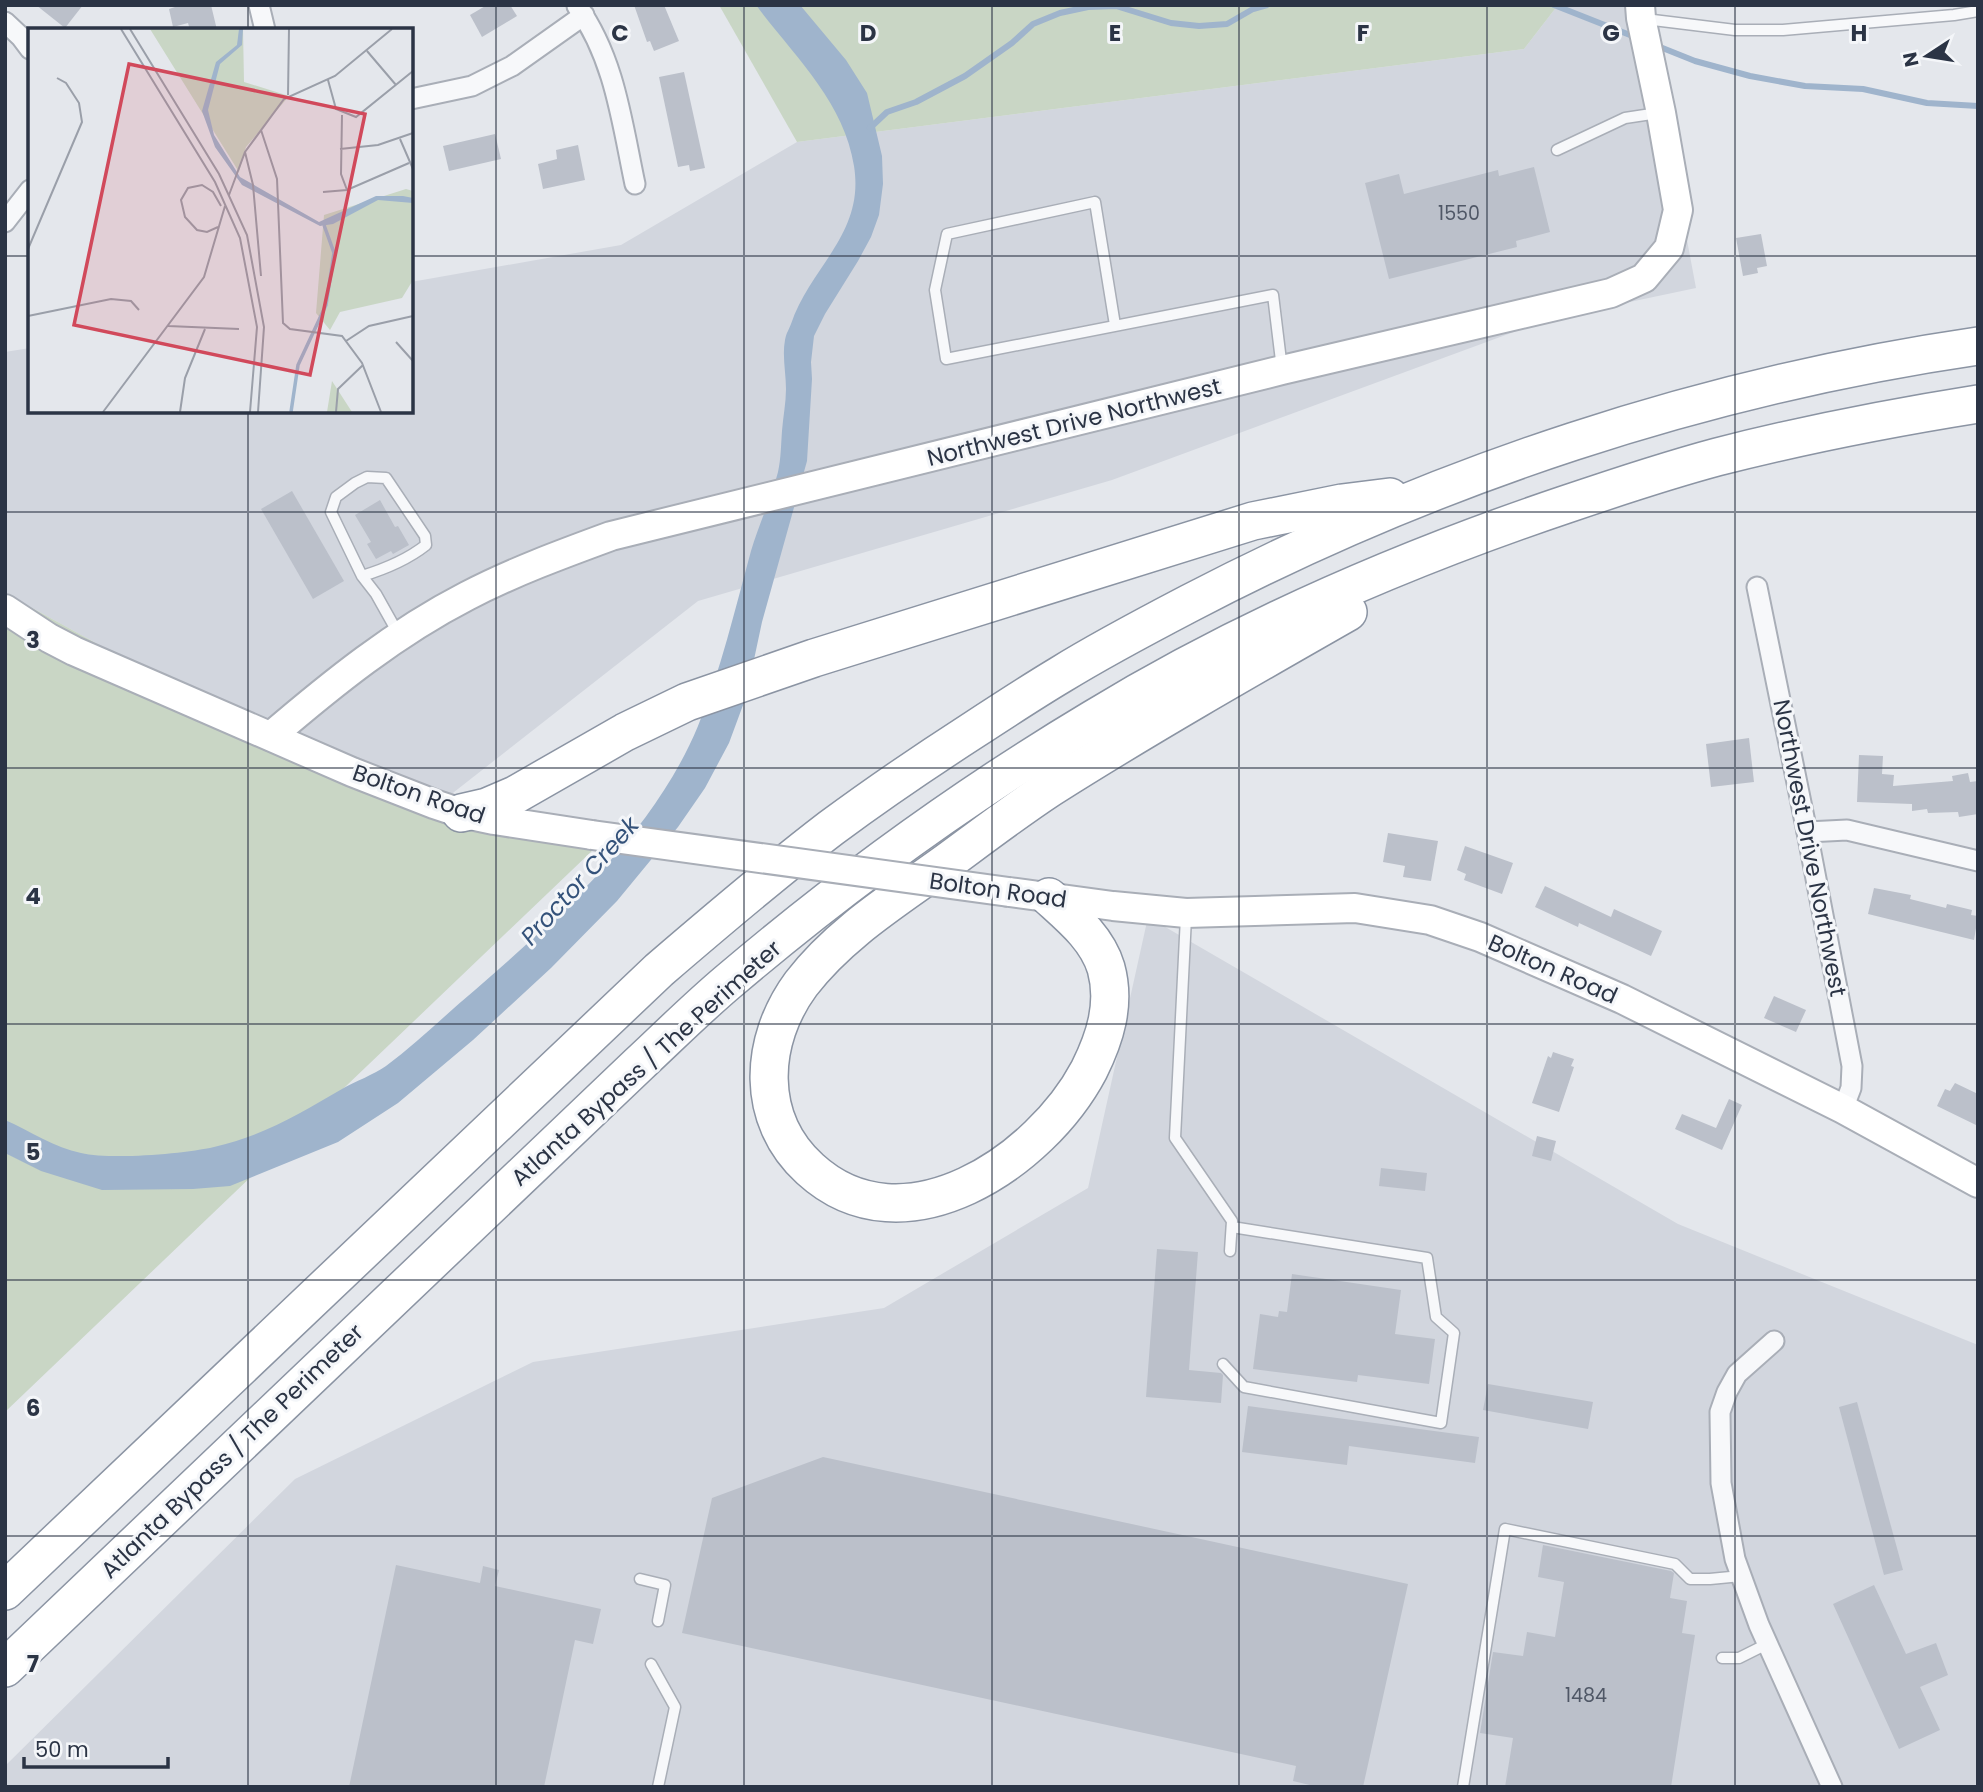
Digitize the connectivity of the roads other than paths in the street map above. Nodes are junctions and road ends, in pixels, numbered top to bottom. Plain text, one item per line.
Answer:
1 (259, 5) edge
2 (580, 10) edge
3 (1978, 11) edge
4 (1640, 12) edge
5 (5, 22) edge
6 (265, 28) edge
7 (28, 46) edge
8 (413, 99) edge
9 (1661, 113) junction
10 (1557, 150) dead end
11 (635, 184) dead end
12 (28, 193) edge
13 (5, 222) edge
14 (1115, 325) junction
15 (1978, 346) edge
16 (1282, 370) junction
17 (1978, 404) edge
18 (1436, 491) junction
19 (1504, 525) junction
20 (362, 576) junction
21 (1757, 587) dead end
22 (5, 609) edge
23 (399, 636) junction
24 (271, 736) junction
25 (461, 813) junction
26 (1807, 832) junction
27 (1978, 861) edge
28 (1049, 897) junction
29 (1186, 913) junction
30 (1843, 1109) junction
31 (1978, 1183) edge
32 (1232, 1227) junction
33 (1230, 1251) dead end
34 (1774, 1341) dead end
35 (1223, 1364) dead end
36 (1741, 1576) junction
37 (640, 1579) dead end
38 (5, 1591) edge
39 (658, 1621) dead end
40 (1767, 1644) junction
41 (1722, 1658) dead end
42 (651, 1664) dead end
43 (5, 1668) edge
44 (658, 1787) edge
45 (1463, 1787) edge
46 (1832, 1787) edge

1 - 6 street
2 - 8 street
2 - 11 street
3 - 4 lane
4 - 9 main road, Northwest Drive Northwest
5 - 7 street
9 - 10 lane
9 - 16 main road, Northwest Drive Northwest
12 - 13 street
14 - 14 lane
14 - 16 lane
15 - 18 highway
16 - 23 main road, Northwest Drive Northwest
17 - 19 highway, Atlanta Bypass / The Perimeter
18 - 25 highway
18 - 38 highway
19 - 28 highway
19 - 43 highway, Atlanta Bypass / The Perimeter
20 - 20 lane
20 - 23 lane
21 - 26 street, Northwest Drive Northwest
22 - 24 main road, Bolton Road
23 - 24 main road, Northwest Drive Northwest
24 - 25 main road, Bolton Road
25 - 28 main road, Bolton Road, bridge
26 - 27 street
26 - 30 street, Northwest Drive Northwest
28 - 29 main road, Bolton Road
29 - 30 main road, Bolton Road
29 - 32 lane
30 - 31 main road, Bolton Road
32 - 33 lane
32 - 35 lane
34 - 36 street
36 - 40 street
36 - 45 lane
37 - 39 lane
40 - 41 lane
40 - 46 street
42 - 44 lane

